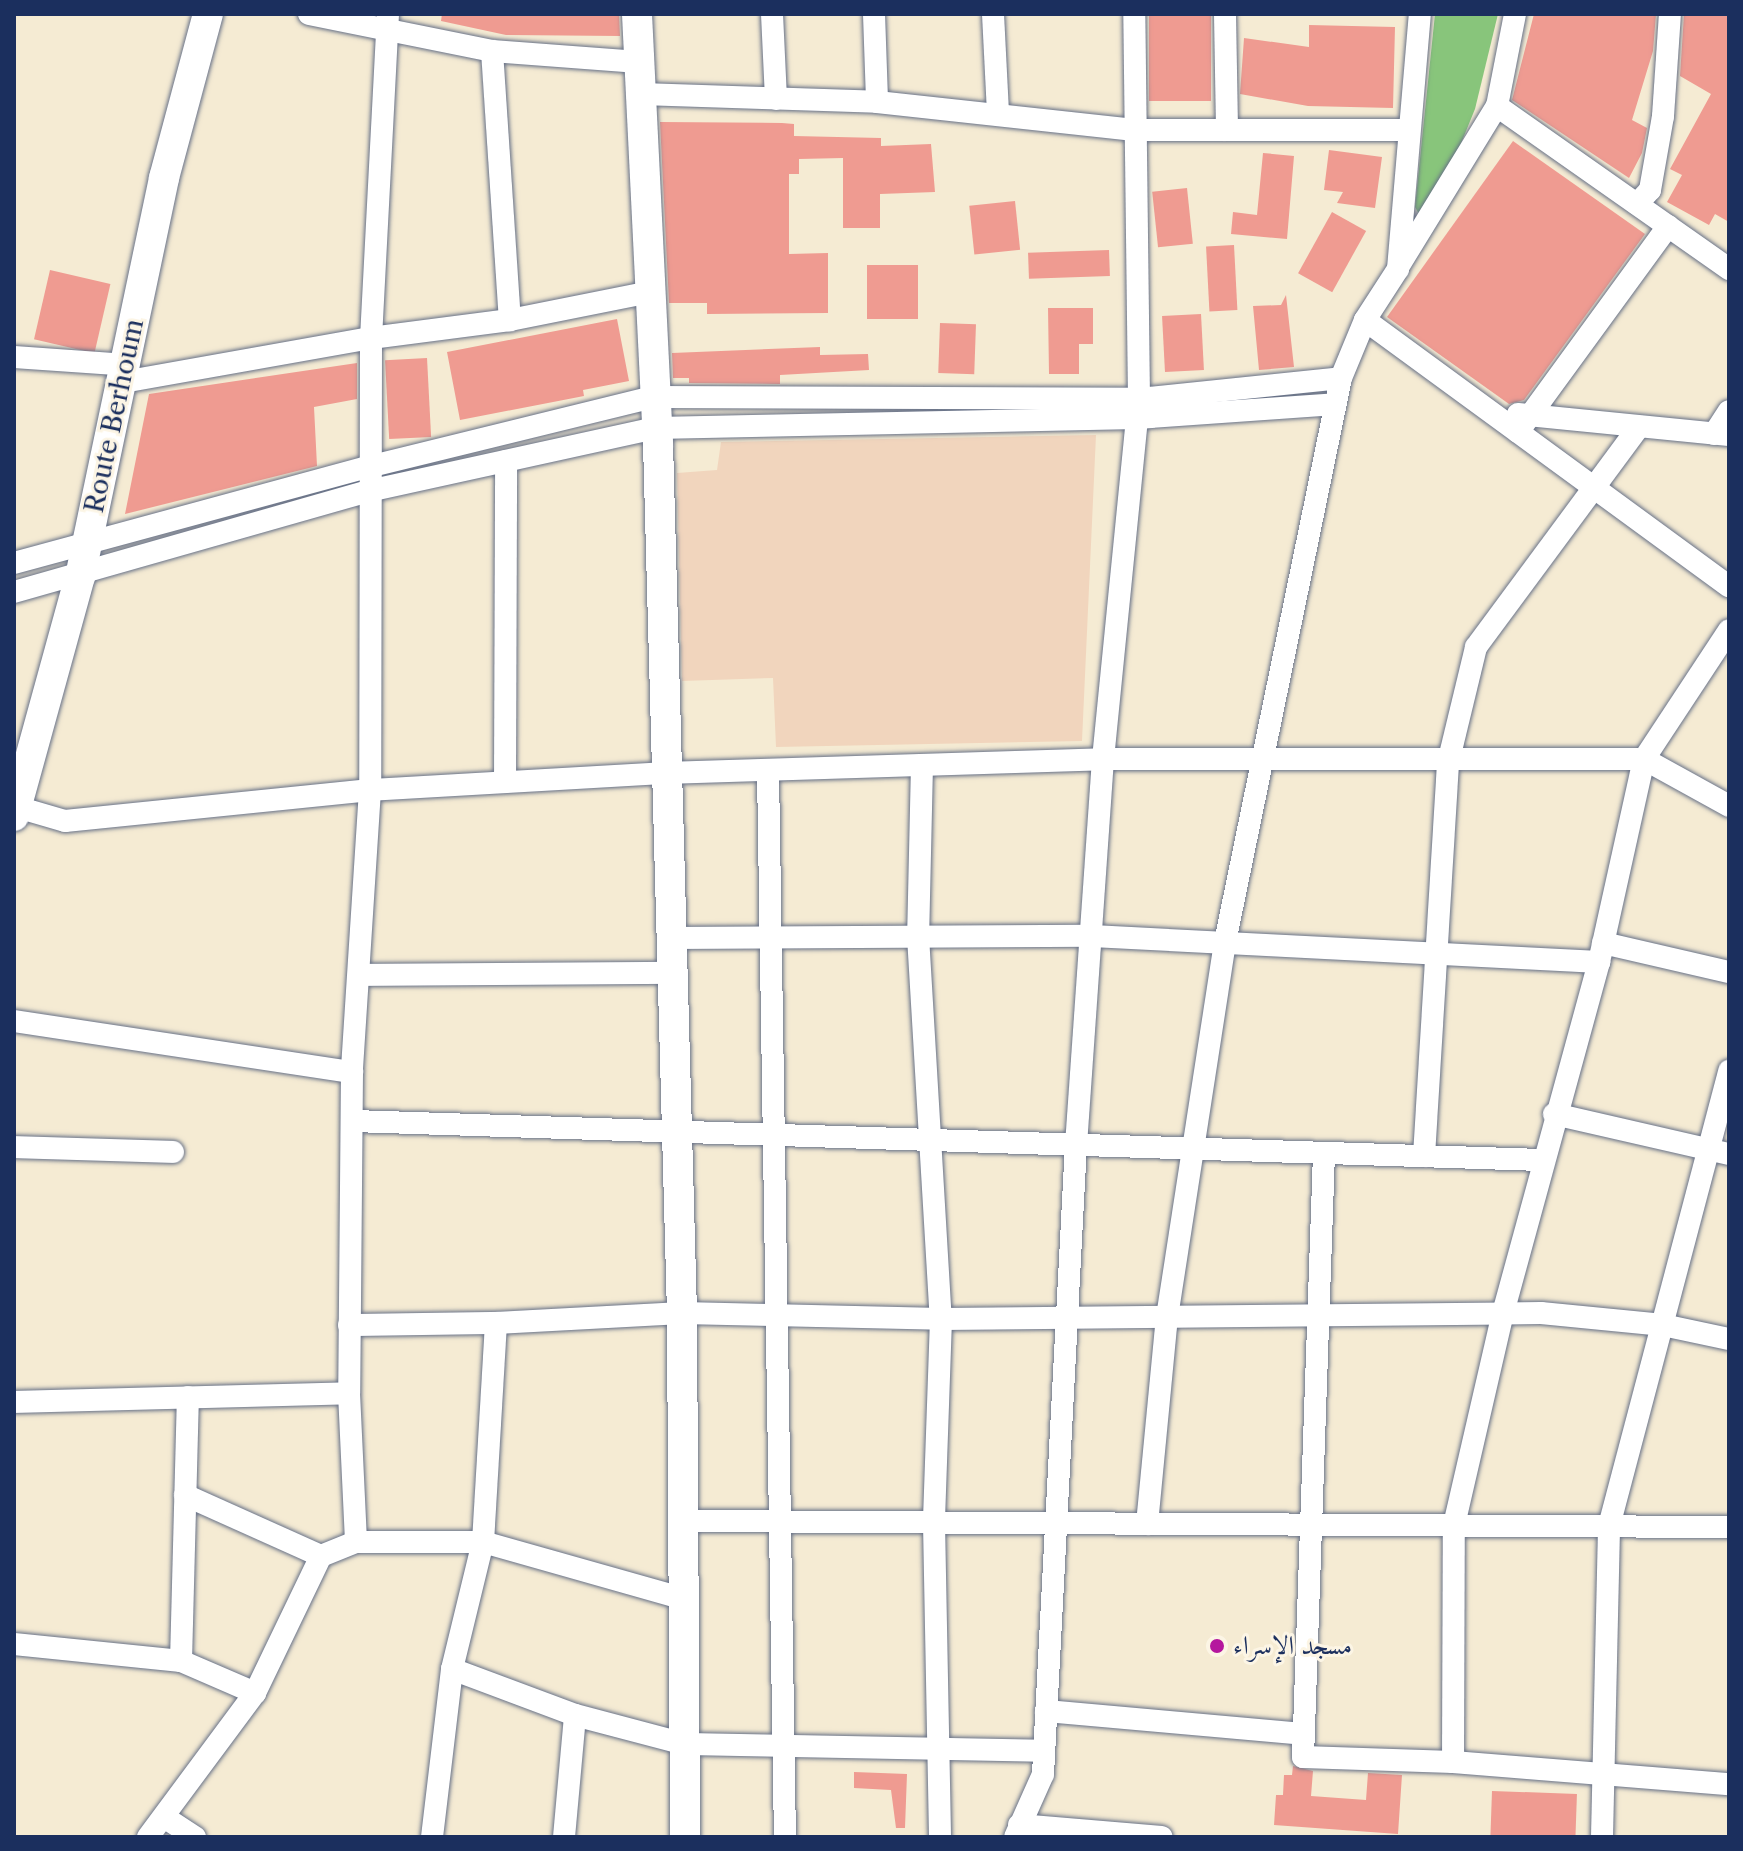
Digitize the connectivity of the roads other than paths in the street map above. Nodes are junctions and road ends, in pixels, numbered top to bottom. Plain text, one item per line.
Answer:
1 (208, 14) edge
2 (309, 14) edge
3 (637, 14) edge
4 (772, 14) edge
5 (874, 14) edge
6 (993, 14) edge
7 (1134, 14) edge
8 (1225, 14) edge
9 (1420, 14) edge
10 (1515, 14) edge
11 (1670, 14) edge
12 (388, 23) edge
13 (492, 51) junction
14 (639, 62) junction
15 (641, 94) junction
16 (776, 99) junction
17 (877, 102) junction
18 (1497, 106) junction
19 (998, 113) junction
20 (1134, 130) junction
21 (1227, 130) junction
22 (1408, 130) junction
23 (1637, 204) junction
24 (1668, 226) junction
25 (1398, 269) junction
26 (1729, 269) edge
27 (650, 292) junction
28 (510, 320) junction
29 (1365, 320) junction
30 (371, 338) junction
31 (14, 357) edge
32 (125, 374) junction
33 (1341, 378) junction
34 (653, 397) junction
35 (1336, 404) junction
36 (1138, 409) junction
37 (1729, 411) edge
38 (1523, 424) junction
39 (1639, 427) junction
40 (656, 428) junction
41 (1721, 435) edge
42 (506, 461) junction
43 (368, 467) junction
44 (1592, 485) junction
45 (369, 491) junction
46 (87, 541) junction
47 (14, 563) edge
48 (80, 577) junction
49 (1729, 586) edge
50 (14, 592) edge
51 (1729, 630) edge
52 (1103, 759) junction
53 (1261, 759) junction
54 (1644, 759) junction
55 (1448, 763) junction
56 (922, 765) junction
57 (768, 770) junction
58 (665, 773) junction
59 (505, 782) junction
60 (370, 790) junction
61 (1729, 806) edge
62 (15, 812) edge
63 (918, 936) junction
64 (1092, 936) junction
65 (772, 937) junction
66 (670, 938) junction
67 (1225, 942) junction
68 (1601, 952) junction
69 (1440, 953) junction
70 (1729, 972) edge
71 (670, 973) junction
72 (360, 975) junction
73 (14, 1021) edge
74 (1729, 1071) edge
75 (352, 1072) junction
76 (1554, 1114) junction
77 (353, 1121) junction
78 (674, 1132) junction
79 (774, 1135) junction
80 (928, 1140) junction
81 (1076, 1145) junction
82 (14, 1147) edge
83 (1192, 1148) junction
84 (1706, 1149) junction
85 (173, 1152) dead end
86 (1324, 1153) junction
87 (1729, 1154) edge
88 (1424, 1156) junction
89 (1541, 1160) junction
90 (682, 1313) junction
91 (1503, 1313) junction
92 (777, 1315) junction
93 (1321, 1315) junction
94 (1167, 1317) junction
95 (1070, 1318) junction
96 (941, 1319) junction
97 (496, 1323) junction
98 (349, 1325) junction
99 (1663, 1325) junction
100 (1729, 1339) edge
101 (349, 1393) junction
102 (188, 1397) junction
103 (14, 1402) edge
104 (185, 1495) junction
105 (680, 1521) junction
106 (780, 1522) junction
107 (934, 1523) junction
108 (1057, 1523) junction
109 (1147, 1524) junction
110 (1311, 1525) junction
111 (1454, 1525) junction
112 (1609, 1526) junction
113 (1729, 1527) edge
114 (356, 1542) junction
115 (483, 1542) junction
116 (321, 1556) junction
117 (684, 1599) junction
118 (14, 1644) edge
119 (181, 1661) junction
120 (452, 1669) junction
121 (255, 1693) junction
122 (1046, 1711) junction
123 (575, 1715) junction
124 (1303, 1734) junction
125 (685, 1744) junction
126 (784, 1746) junction
127 (938, 1749) junction
128 (1044, 1751) junction
129 (1453, 1762) junction
130 (1603, 1775) junction
131 (1729, 1784) edge
132 (164, 1817) junction
133 (1017, 1831) edge
134 (148, 1837) edge
135 (195, 1837) edge
136 (432, 1837) edge
137 (564, 1837) edge
138 (685, 1837) edge
139 (785, 1837) edge
140 (940, 1837) edge
141 (1161, 1837) edge
142 (1602, 1837) edge

1 - 32 street, Route Berhoum
2 - 12 street
3 - 14 street
4 - 16 street
5 - 17 street
6 - 19 street
7 - 20 street
8 - 21 street
9 - 22 street
10 - 18 street
11 - 23 street
12 - 13 street
12 - 30 street
13 - 14 street
13 - 28 street
14 - 15 street
15 - 16 street
15 - 27 street
16 - 17 street
17 - 19 street
18 - 23 street
18 - 25 street
19 - 20 street
20 - 21 street
20 - 36 street
21 - 22 street
22 - 25 street
23 - 24 street
24 - 26 street
24 - 38 street
25 - 29 street
27 - 28 street
27 - 34 street
28 - 30 street
29 - 33 street
29 - 38 street
30 - 32 street
30 - 43 street
31 - 32 street
32 - 46 street, Route Berhoum
33 - 35 street
33 - 36 street
34 - 36 street
34 - 40 street
34 - 43 street
35 - 36 street
35 - 53 street
36 - 40 street
36 - 52 street
37 - 41 street
38 - 39 street
38 - 44 street
39 - 41 street
39 - 44 street
40 - 42 street
40 - 58 street
42 - 45 street
42 - 59 street
43 - 45 street
43 - 46 street
44 - 49 street
44 - 55 street
45 - 48 street
45 - 60 street
46 - 47 street
46 - 48 street, Route Berhoum
48 - 50 street
48 - 62 street, Route Berhoum
51 - 54 street
52 - 53 street
52 - 56 street
52 - 64 street
53 - 55 street
53 - 67 street
54 - 55 street
54 - 61 street
54 - 68 street
55 - 69 street
56 - 57 street
56 - 63 street
57 - 58 street
57 - 65 street
58 - 59 street
58 - 66 street
59 - 60 street
60 - 62 street
60 - 72 street
63 - 64 street
63 - 65 street
63 - 80 street
64 - 67 street
64 - 81 street
65 - 66 street
65 - 79 street
66 - 71 street
67 - 69 street
67 - 83 street
68 - 69 street
68 - 70 street
68 - 76 street
69 - 88 street
71 - 72 street
71 - 78 street
72 - 75 street
73 - 75 street
74 - 84 street
75 - 77 street
76 - 84 street
76 - 89 street
77 - 78 street
77 - 98 street
78 - 79 street
78 - 90 street
79 - 80 street
79 - 92 street
80 - 81 street
80 - 96 street
81 - 83 street
81 - 95 street
82 - 85 street
83 - 86 street
83 - 94 street
84 - 87 street
84 - 99 street
86 - 88 street
86 - 93 street
88 - 89 street
89 - 91 street
90 - 92 street
90 - 97 street
90 - 105 street
91 - 93 street
91 - 99 street
91 - 111 street
92 - 96 street
92 - 106 street
93 - 94 street
93 - 110 street
94 - 95 street
94 - 109 street
95 - 96 street
95 - 108 street
96 - 107 street
97 - 98 street
97 - 115 street
98 - 101 street
99 - 100 street
99 - 112 street
101 - 102 street
101 - 114 street
102 - 103 street
102 - 104 street
104 - 116 street
104 - 119 street
105 - 106 street
105 - 117 street
106 - 107 street
106 - 126 street
107 - 108 street
107 - 127 street
108 - 109 street
108 - 122 street
109 - 110 street
110 - 111 street
110 - 124 street
111 - 112 street
111 - 129 street
112 - 113 street
112 - 130 street
114 - 115 street
114 - 116 street
115 - 117 street
115 - 120 street
116 - 121 street
117 - 125 street
118 - 119 street
119 - 121 street
120 - 123 street
120 - 136 street
121 - 132 street
122 - 124 street
122 - 128 street
123 - 125 street
123 - 137 street
124 - 129 street
125 - 126 street
125 - 138 street
126 - 127 street
126 - 139 street
127 - 128 street
127 - 140 street
128 - 133 street
129 - 130 street
130 - 131 street
130 - 142 street
132 - 134 street
132 - 135 street
133 - 141 street

